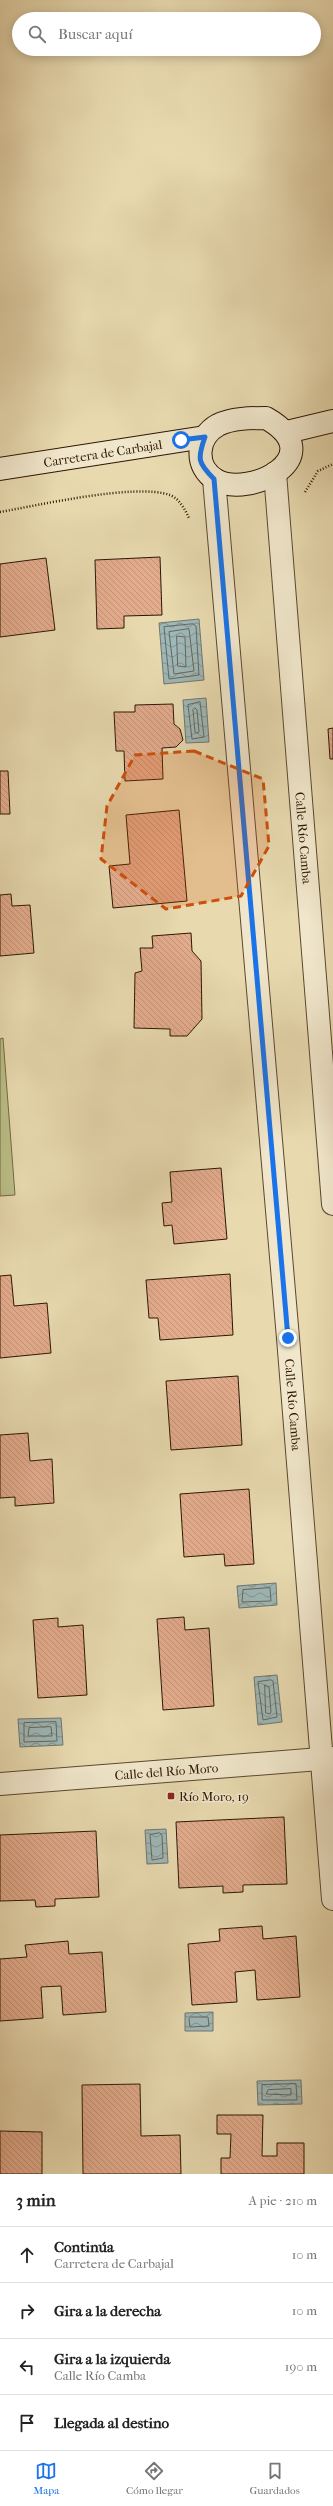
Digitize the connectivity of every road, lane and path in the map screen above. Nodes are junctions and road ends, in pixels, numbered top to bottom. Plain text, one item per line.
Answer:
1 (333, 421) edge
2 (287, 432) junction
3 (205, 437) junction
4 (333, 464) edge
5 (0, 469) edge
6 (275, 473) junction
7 (214, 479) junction
8 (304, 497) dead end
9 (0, 512) edge
10 (192, 523) dead end
11 (333, 1204) edge
12 (328, 1758) edge
13 (0, 1784) edge
14 (333, 1899) edge

1 - 2 street
2 - 3 street
2 - 6 street
3 - 5 street, Carretera de Carbajal
3 - 7 street
4 - 8 path
6 - 7 street
6 - 11 street, Calle Río Camba
7 - 12 street, Calle Río Camba
9 - 10 path
12 - 13 street, Calle del Río Moro
12 - 14 street, Calle Río Camba

